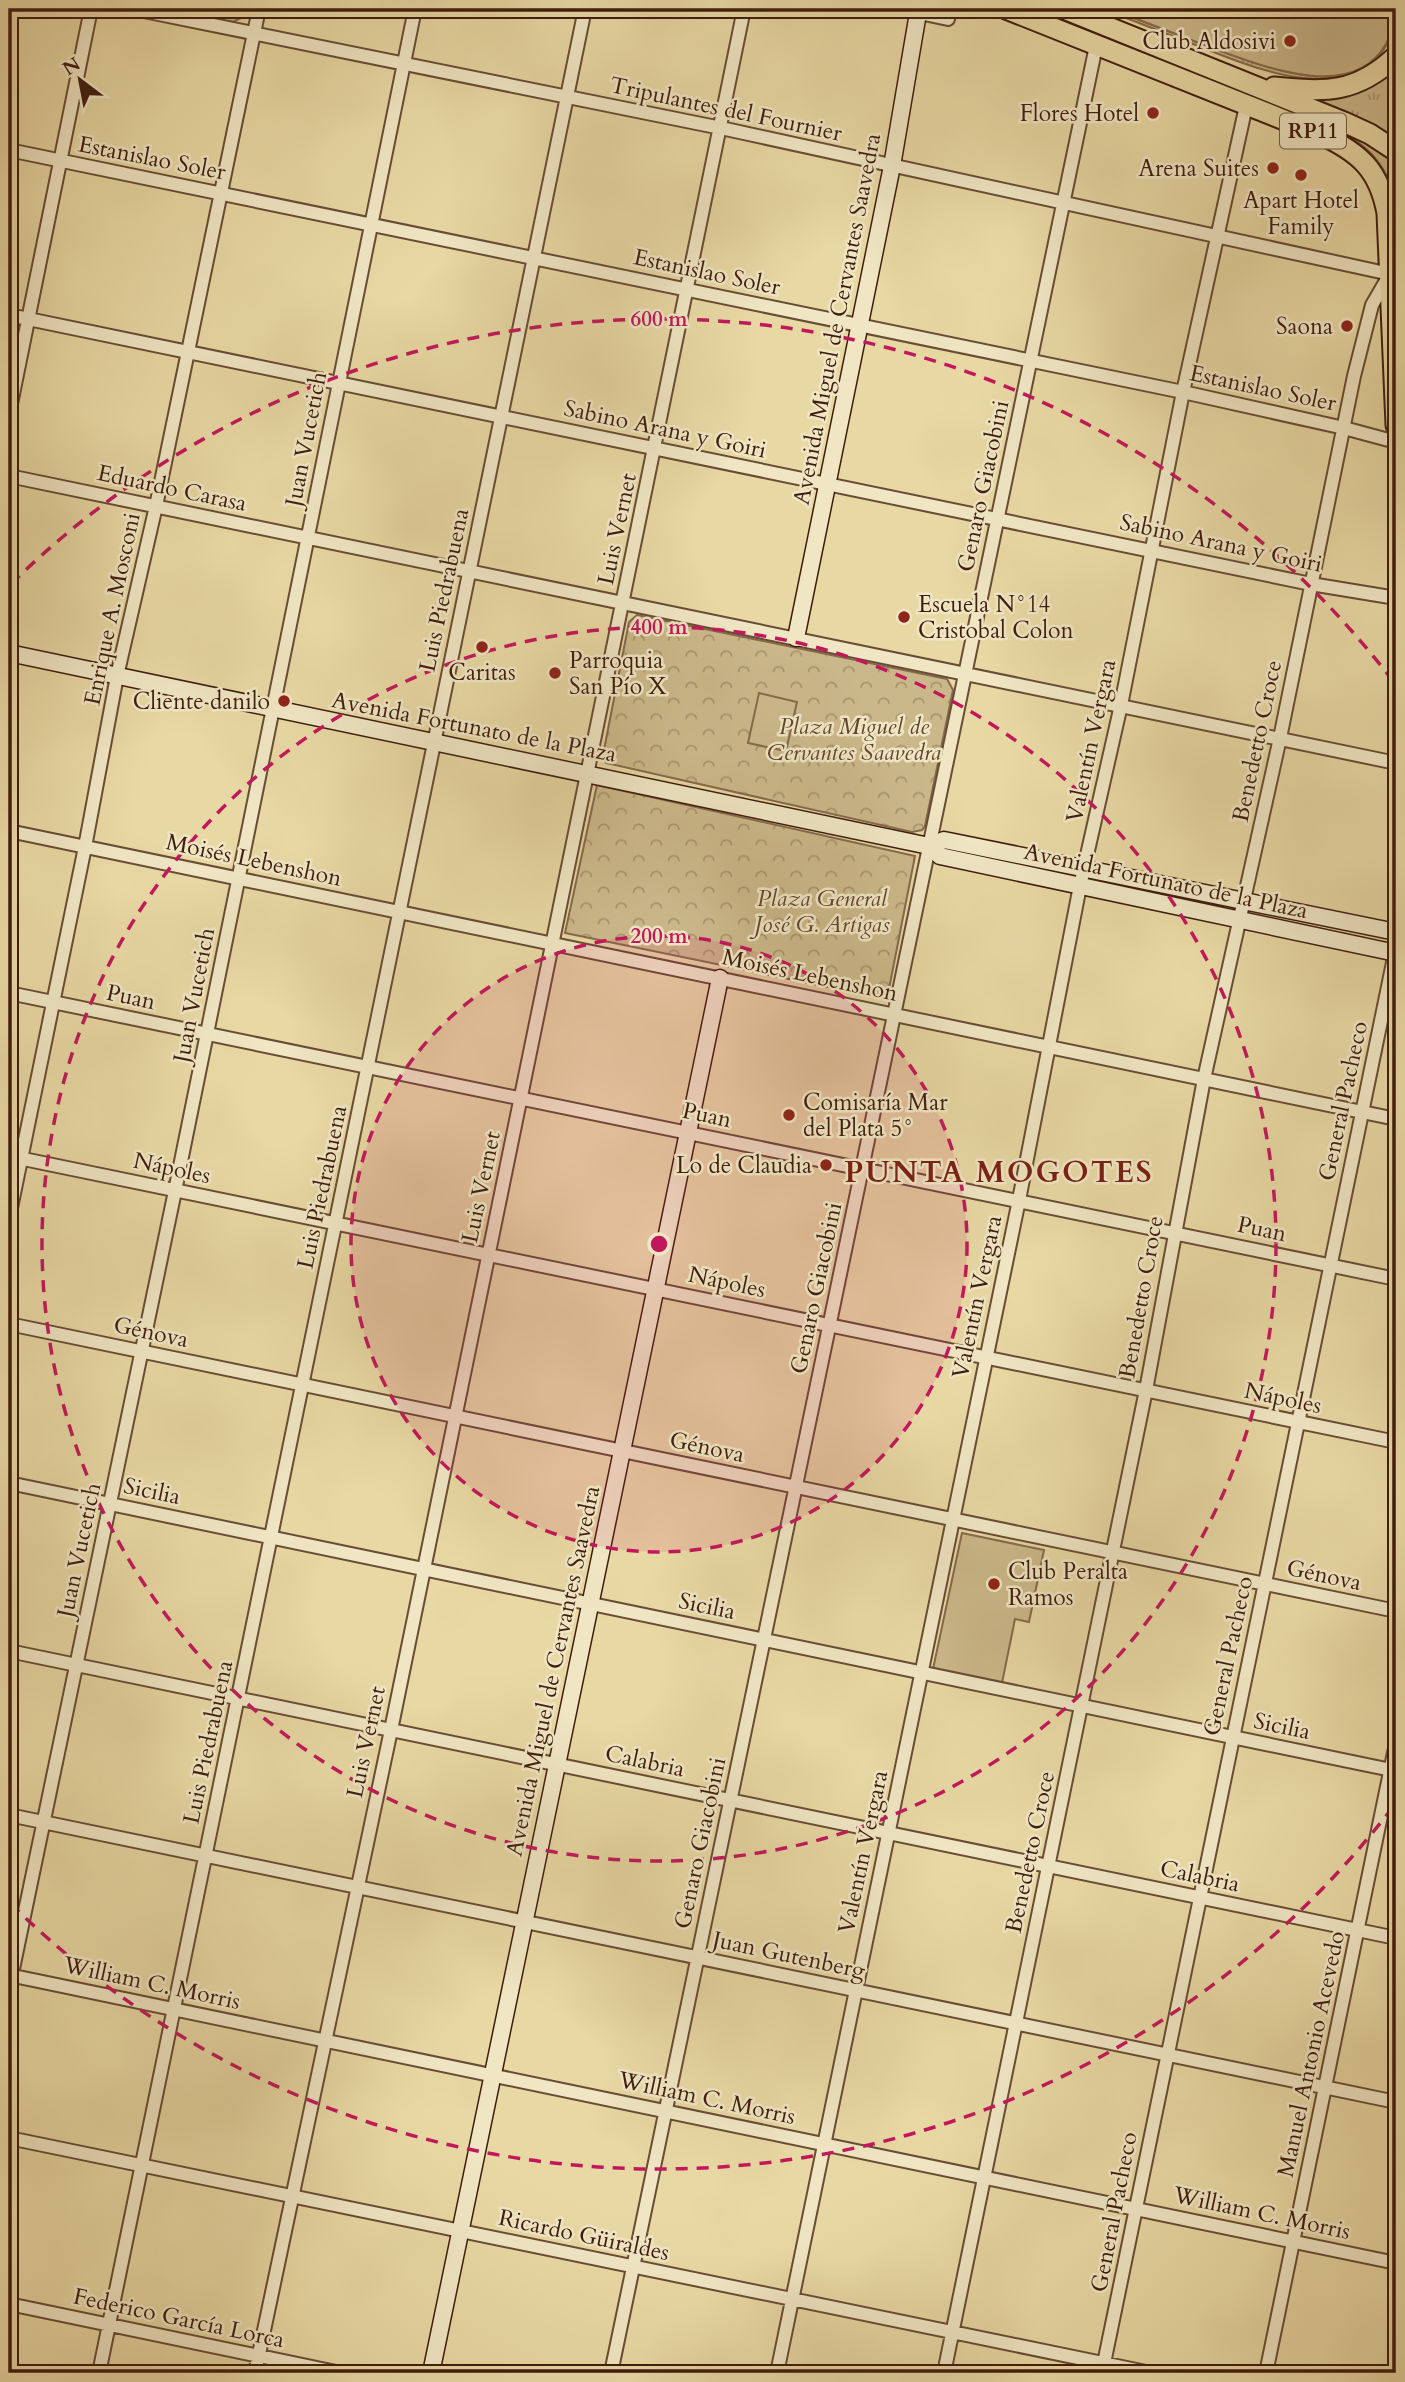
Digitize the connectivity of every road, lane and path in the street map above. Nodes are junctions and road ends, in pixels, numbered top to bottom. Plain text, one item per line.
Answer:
1 (91, 9) edge
2 (134, 9) edge
3 (259, 9) edge
4 (415, 9) edge
5 (585, 9) edge
6 (744, 9) edge
7 (900, 9) edge
8 (1006, 9) edge
9 (1064, 9) edge
10 (919, 11) edge
11 (948, 19) dead end
12 (254, 32) junction
13 (1096, 46) junction
14 (1396, 56) edge
15 (404, 63) junction
16 (1251, 84) junction
17 (567, 96) junction
18 (1245, 106) junction
19 (721, 128) junction
20 (9, 150) edge
21 (1396, 151) edge
22 (61, 161) junction
23 (892, 166) junction
24 (221, 193) junction
25 (1063, 202) junction
26 (371, 225) junction
27 (1216, 236) junction
28 (534, 258) junction
29 (1390, 274) junction
30 (688, 290) junction
31 (9, 315) edge
32 (28, 319) junction
33 (860, 325) junction
34 (188, 352) junction
35 (1030, 361) junction
36 (339, 383) junction
37 (1183, 392) junction
38 (9, 414) edge
39 (502, 417) junction
40 (1396, 425) edge
41 (1343, 428) junction
42 (1396, 442) edge
43 (655, 449) junction
44 (9, 475) edge
45 (828, 484) junction
46 (156, 506) junction
47 (997, 519) junction
48 (308, 537) junction
49 (1153, 551) junction
50 (470, 571) junction
51 (1311, 584) junction
52 (1396, 598) edge
53 (623, 602) junction
54 (796, 638) junction
55 (9, 653) edge
56 (965, 673) junction
57 (117, 676) junction
58 (1121, 705) junction
59 (273, 709) junction
60 (1280, 738) junction
61 (434, 741) junction
62 (1396, 763) edge
63 (588, 773) junction
64 (9, 831) edge
65 (929, 846) junction
66 (85, 847) junction
67 (1084, 868) junction
68 (239, 878) junction
69 (1080, 886) junction
70 (1243, 901) junction
71 (400, 912) junction
72 (1239, 919) junction
73 (1396, 932) edge
74 (553, 944) junction
75 (1396, 951) edge
76 (720, 978) junction
77 (9, 993) edge
78 (53, 1002) junction
79 (894, 1014) junction
80 (207, 1034) junction
81 (1049, 1045) junction
82 (368, 1067) junction
83 (1204, 1079) junction
84 (521, 1098) junction
85 (1362, 1112) junction
86 (1396, 1119) edge
87 (688, 1132) junction
88 (15, 1158) edge
89 (862, 1168) junction
90 (175, 1191) junction
91 (1019, 1200) junction
92 (9, 1218) edge
93 (336, 1224) junction
94 (1174, 1233) junction
95 (489, 1255) junction
96 (1331, 1264) junction
97 (1396, 1279) edge
98 (655, 1289) junction
99 (9, 1324) edge
100 (830, 1325) junction
101 (142, 1352) junction
102 (986, 1357) junction
103 (303, 1385) junction
104 (1146, 1390) junction
105 (455, 1416) junction
106 (1298, 1422) junction
107 (1396, 1442) edge
108 (622, 1450) junction
109 (9, 1483) edge
110 (796, 1487) junction
111 (110, 1504) junction
112 (953, 1519) junction
113 (271, 1538) junction
114 (1113, 1552) junction
115 (424, 1569) junction
116 (1264, 1584) junction
117 (590, 1604) junction
118 (1396, 1611) edge
119 (764, 1640) junction
120 (9, 1651) edge
121 (76, 1665) junction
122 (921, 1672) junction
123 (238, 1699) junction
124 (1081, 1706) junction
125 (391, 1730) junction
126 (1232, 1737) junction
127 (1396, 1743) edge
128 (557, 1764) junction
129 (1394, 1771) edge
130 (730, 1801) junction
131 (9, 1815) edge
132 (43, 1822) junction
133 (888, 1833) junction
134 (206, 1856) junction
135 (1048, 1866) junction
136 (357, 1887) junction
137 (1199, 1897) junction
138 (524, 1922) junction
139 (1357, 1930) junction
140 (1396, 1938) edge
141 (698, 1958) junction
142 (10, 1979) edge
143 (856, 1990) junction
144 (175, 2009) junction
145 (1016, 2023) junction
146 (325, 2040) junction
147 (1167, 2054) junction
148 (493, 2076) junction
149 (1325, 2087) junction
150 (1396, 2102) edge
151 (666, 2111) junction
152 (9, 2138) edge
153 (824, 2144) junction
154 (142, 2166) junction
155 (984, 2177) junction
156 (292, 2196) junction
157 (1136, 2209) junction
158 (460, 2231) junction
159 (1293, 2241) junction
160 (1396, 2263) edge
161 (634, 2267) junction
162 (792, 2300) junction
163 (9, 2304) edge
164 (110, 2325) junction
165 (953, 2332) junction
166 (258, 2356) junction
167 (1103, 2368) edge
168 (99, 2373) edge
169 (255, 2373) edge
170 (341, 2373) edge
171 (431, 2373) edge
172 (611, 2373) edge
173 (777, 2373) edge
174 (944, 2373) edge
175 (1151, 2373) edge
176 (1266, 2373) edge

1 - 22 street
2 - 12 street, Tripulantes del Fournier
3 - 12 street, Enrique A. Mosconi
4 - 15 street, Juan Vucetich
5 - 17 street, Luis Piedrabuena
6 - 19 street, Luis Vernet
7 - 10 street
8 - 13 main road, RP11
9 - 16 main road, RP11
10 - 11 street
10 - 23 street, Avenida Miguel de Cervantes Saavedra
12 - 15 street, Tripulantes del Fournier
12 - 24 street, Enrique A. Mosconi
13 - 18 main road, RP11
13 - 25 street, Genaro Giacobini
14 - 16 main road
15 - 17 street, Tripulantes del Fournier
15 - 26 street, Juan Vucetich
16 - 21 main road, RP11
17 - 19 street, Tripulantes del Fournier
17 - 28 street, Luis Piedrabuena
18 - 27 street, Valentín Vergara
18 - 29 main road, RP11
19 - 23 street, Tripulantes del Fournier
19 - 30 street, Luis Vernet
20 - 22 street, Estanislao Soler
22 - 24 street, Estanislao Soler
22 - 32 street
23 - 25 street, Tripulantes del Fournier
23 - 33 street, Avenida Miguel de Cervantes Saavedra
24 - 26 street, Estanislao Soler
24 - 34 street, Enrique A. Mosconi
25 - 27 street, Tripulantes del Fournier
25 - 35 street, Genaro Giacobini
26 - 28 street, Estanislao Soler
26 - 36 street, Juan Vucetich
27 - 29 street, Tripulantes del Fournier
27 - 37 street, Valentín Vergara
28 - 30 street, Estanislao Soler
28 - 39 street, Luis Piedrabuena
29 - 40 main road, RP11
29 - 41 street, Benedetto Croce
30 - 33 street, Estanislao Soler
30 - 43 street, Luis Vernet
31 - 32 street, Sabino Arana y Goiri
32 - 34 street, Sabino Arana y Goiri
32 - 38 street
33 - 35 street, Estanislao Soler
33 - 45 street, Avenida Miguel de Cervantes Saavedra
34 - 36 street, Sabino Arana y Goiri
34 - 46 street, Enrique A. Mosconi
35 - 37 street, Estanislao Soler
35 - 47 street, Genaro Giacobini
36 - 39 street, Sabino Arana y Goiri
36 - 48 street, Juan Vucetich
37 - 41 street, Estanislao Soler
37 - 49 street, Valentín Vergara
39 - 43 street, Sabino Arana y Goiri
39 - 50 street, Luis Piedrabuena
41 - 42 street, Estanislao Soler
41 - 51 street, Benedetto Croce
43 - 45 street, Sabino Arana y Goiri
43 - 53 street, Luis Vernet
44 - 46 street, Eduardo Carasa
45 - 47 street, Sabino Arana y Goiri
45 - 54 street, Avenida Miguel de Cervantes Saavedra
46 - 48 street, Eduardo Carasa
46 - 57 street, Enrique A. Mosconi
47 - 49 street, Sabino Arana y Goiri
47 - 56 street, Genaro Giacobini
48 - 50 street, Eduardo Carasa
48 - 59 street, Juan Vucetich
49 - 51 street, Sabino Arana y Goiri
49 - 58 street, Valentín Vergara
50 - 53 street, Eduardo Carasa
50 - 61 street, Luis Piedrabuena
51 - 52 street, Sabino Arana y Goiri
51 - 60 street, Benedetto Croce
53 - 54 street, Eduardo Carasa
53 - 63 street, Luis Vernet
54 - 56 street, Eduardo Carasa
55 - 57 street, Avenida Fortunato de la Plaza
56 - 58 street, Eduardo Carasa
56 - 65 street, Genaro Giacobini
57 - 59 street, Avenida Fortunato de la Plaza
57 - 66 street, Enrique A. Mosconi
58 - 60 street, Eduardo Carasa
58 - 67 street, Valentín Vergara
59 - 61 street, Avenida Fortunato de la Plaza
59 - 68 street, Juan Vucetich
60 - 62 street, Eduardo Carasa
60 - 70 street, Benedetto Croce
61 - 63 street, Avenida Fortunato de la Plaza
61 - 71 street, Luis Piedrabuena
63 - 65 street, Avenida Fortunato de la Plaza
63 - 74 street, Luis Vernet
64 - 66 street, Moisés Lebenshon
65 - 67 street, Avenida Fortunato de la Plaza
65 - 69 street, Avenida Fortunato de la Plaza
65 - 79 street, Genaro Giacobini
66 - 68 street, Moisés Lebenshon
66 - 78 street, Enrique A. Mosconi
67 - 69 street, Valentín Vergara
67 - 70 street, Avenida Fortunato de la Plaza
68 - 71 street, Moisés Lebenshon
68 - 80 street, Juan Vucetich
69 - 72 street, Avenida Fortunato de la Plaza
69 - 81 street, Valentín Vergara
70 - 72 street, Benedetto Croce
70 - 73 street, Avenida Fortunato de la Plaza
71 - 74 street, Moisés Lebenshon
71 - 82 street, Luis Piedrabuena
72 - 75 street, Avenida Fortunato de la Plaza
72 - 83 street, Benedetto Croce
74 - 76 street, Moisés Lebenshon
74 - 84 street, Luis Vernet
75 - 85 street, General Pacheco
76 - 79 street, Moisés Lebenshon
76 - 87 street, Avenida Miguel de Cervantes Saavedra
77 - 78 street, Puan
78 - 80 street, Puan
78 - 88 street, Enrique A. Mosconi
79 - 81 street, Moisés Lebenshon
79 - 89 street, Genaro Giacobini
80 - 82 street, Puan
80 - 90 street, Juan Vucetich
81 - 83 street, Moisés Lebenshon
81 - 91 street, Valentín Vergara
82 - 84 street, Puan
82 - 93 street, Luis Piedrabuena
83 - 85 street, Moisés Lebenshon
83 - 94 street, Benedetto Croce
84 - 87 street, Puan
84 - 95 street, Luis Vernet
85 - 86 street, Moisés Lebenshon
85 - 96 street, General Pacheco
87 - 89 street, Puan
87 - 98 street, Avenida Miguel de Cervantes Saavedra
88 - 90 street, Nápoles
88 - 92 street, Enrique A. Mosconi
89 - 91 street, Puan
89 - 100 street, Genaro Giacobini
90 - 93 street, Nápoles
90 - 101 street, Juan Vucetich
91 - 94 street, Puan
91 - 102 street, Valentín Vergara
93 - 95 street, Nápoles
93 - 103 street, Luis Piedrabuena
94 - 96 street, Puan
94 - 104 street, Benedetto Croce
95 - 98 street, Nápoles
95 - 105 street, Luis Vernet
96 - 97 street, Puan
96 - 106 street, General Pacheco
98 - 100 street, Nápoles
98 - 108 street, Avenida Miguel de Cervantes Saavedra
99 - 101 street, Génova
100 - 102 street, Nápoles
100 - 110 street, Genaro Giacobini
101 - 103 street, Génova
101 - 111 street, Juan Vucetich
102 - 104 street, Nápoles
102 - 112 street, Valentín Vergara
103 - 105 street, Génova
103 - 113 street, Luis Piedrabuena
104 - 106 street, Nápoles
104 - 114 street, Benedetto Croce
105 - 108 street, Génova
105 - 115 street, Luis Vernet
106 - 107 street, Nápoles
106 - 116 street, General Pacheco
108 - 110 street, Génova
108 - 117 street, Avenida Miguel de Cervantes Saavedra
109 - 111 street, Sicilia
110 - 112 street, Génova
110 - 119 street, Genaro Giacobini
111 - 113 street, Sicilia
111 - 121 street, Juan Vucetich
112 - 114 street, Génova
112 - 122 street, Valentín Vergara
113 - 115 street, Sicilia
113 - 123 street, Luis Piedrabuena
114 - 116 street, Génova
114 - 124 street, Benedetto Croce
115 - 117 street, Sicilia
115 - 125 street, Luis Vernet
116 - 118 street, Génova
116 - 126 street, General Pacheco
117 - 119 street, Sicilia
117 - 128 street, Avenida Miguel de Cervantes Saavedra
119 - 122 street, Sicilia
119 - 130 street, Genaro Giacobini
120 - 121 street, Calabria
121 - 123 street, Calabria
121 - 132 street, Juan Vucetich
122 - 124 street, Sicilia
122 - 133 street, Valentín Vergara
123 - 125 street, Calabria
123 - 134 street, Luis Piedrabuena
124 - 126 street, Sicilia
124 - 135 street, Benedetto Croce
125 - 128 street, Calabria
125 - 136 street, Luis Vernet
126 - 129 street, Sicilia
126 - 137 street, General Pacheco
127 - 129 street, Manuel Antonio Acevedo
128 - 130 street, Calabria
128 - 138 street, Avenida Miguel de Cervantes Saavedra
129 - 139 street, Manuel Antonio Acevedo
130 - 133 street, Calabria
130 - 141 street, Genaro Giacobini
131 - 132 street, Juan Gutenberg
132 - 134 street, Juan Gutenberg
132 - 142 street, Juan Vucetich
133 - 135 street, Calabria
133 - 143 street, Valentín Vergara
134 - 136 street, Juan Gutenberg
134 - 144 street, Luis Piedrabuena
135 - 137 street, Calabria
135 - 145 street, Benedetto Croce
136 - 138 street, Juan Gutenberg
136 - 146 street, Luis Vernet
137 - 139 street, Calabria
137 - 147 street, General Pacheco
138 - 141 street, Juan Gutenberg
138 - 148 street, Avenida Miguel de Cervantes Saavedra
139 - 140 street, Calabria
139 - 149 street, Manuel Antonio Acevedo
141 - 143 street, Juan Gutenberg
141 - 151 street, Genaro Giacobini
142 - 144 street, William C. Morris
143 - 145 street, Juan Gutenberg
143 - 153 street, Valentín Vergara
144 - 146 street, William C. Morris
144 - 154 street, Luis Piedrabuena
145 - 147 street, Juan Gutenberg
145 - 155 street, Benedetto Croce
146 - 148 street, William C. Morris
146 - 156 street, Luis Vernet
147 - 149 street, Juan Gutenberg
147 - 157 street, General Pacheco
148 - 151 street, William C. Morris
148 - 158 street, Avenida Miguel de Cervantes Saavedra
149 - 150 street, Juan Gutenberg
149 - 159 street, Manuel Antonio Acevedo
151 - 153 street, William C. Morris
151 - 161 street, Genaro Giacobini
152 - 154 street, Ricardo Güiraldes
153 - 155 street, William C. Morris
153 - 162 street, Valentín Vergara
154 - 156 street, Ricardo Güiraldes
154 - 164 street, Luis Piedrabuena
155 - 157 street, William C. Morris
155 - 165 street, Benedetto Croce
156 - 158 street, Ricardo Güiraldes
156 - 166 street, Luis Vernet
157 - 159 street, William C. Morris
157 - 167 street, General Pacheco
158 - 161 street, Ricardo Güiraldes
158 - 171 street, Avenida Miguel de Cervantes Saavedra
159 - 160 street, William C. Morris
159 - 176 street, Manuel Antonio Acevedo
161 - 162 street, Ricardo Güiraldes
161 - 172 street, Genaro Giacobini
162 - 165 street, Ricardo Güiraldes
162 - 173 street, Valentín Vergara
163 - 164 street, Federico García Lorca
164 - 166 street, Federico García Lorca
164 - 168 street, Luis Piedrabuena
165 - 167 street, Ricardo Güiraldes
165 - 174 street, Benedetto Croce
166 - 169 street, Luis Vernet
166 - 170 street, Federico García Lorca
167 - 175 street, Ricardo Güiraldes

